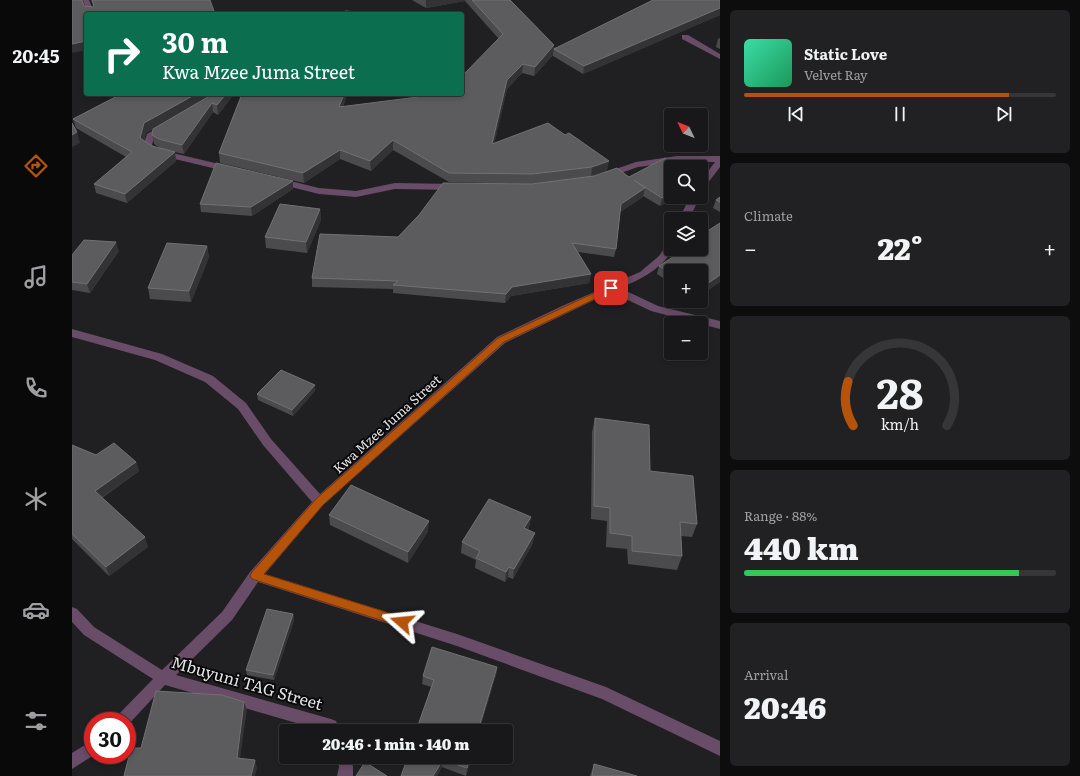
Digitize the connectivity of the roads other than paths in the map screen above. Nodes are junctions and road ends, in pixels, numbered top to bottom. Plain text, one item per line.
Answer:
1 (86, 0) edge
2 (90, 12) edge
3 (684, 37) dead end
4 (720, 57) edge
5 (172, 123) edge
6 (720, 160) edge
7 (234, 171) edge
8 (708, 176) edge
9 (265, 178) edge
10 (599, 178) edge
11 (463, 187) edge
12 (664, 256) edge
13 (611, 288) junction
14 (720, 325) edge
15 (72, 333) edge
16 (319, 502) junction
17 (255, 576) junction
18 (72, 613) edge
19 (163, 678) junction
20 (131, 712) edge
21 (324, 724) edge
22 (720, 749) edge
23 (84, 754) edge
24 (72, 762) edge
25 (345, 764) edge
26 (345, 776) edge

1 - 2 street
3 - 4 street
5 - 7 street
6 - 8 street
6 - 10 street
9 - 11 street
12 - 13 street, Kwa Mzee Juma Street
13 - 14 street
13 - 16 street, Kwa Mzee Juma Street
15 - 16 street
16 - 17 street, Kwa Mzee Juma Street
17 - 19 street, Kwa Mzee Juma Street
17 - 22 street
18 - 19 street, Mbuyuni TAG Street
19 - 20 street, Kwa Mzee Juma Street
19 - 21 street, Mbuyuni TAG Street
23 - 24 street
25 - 26 street

